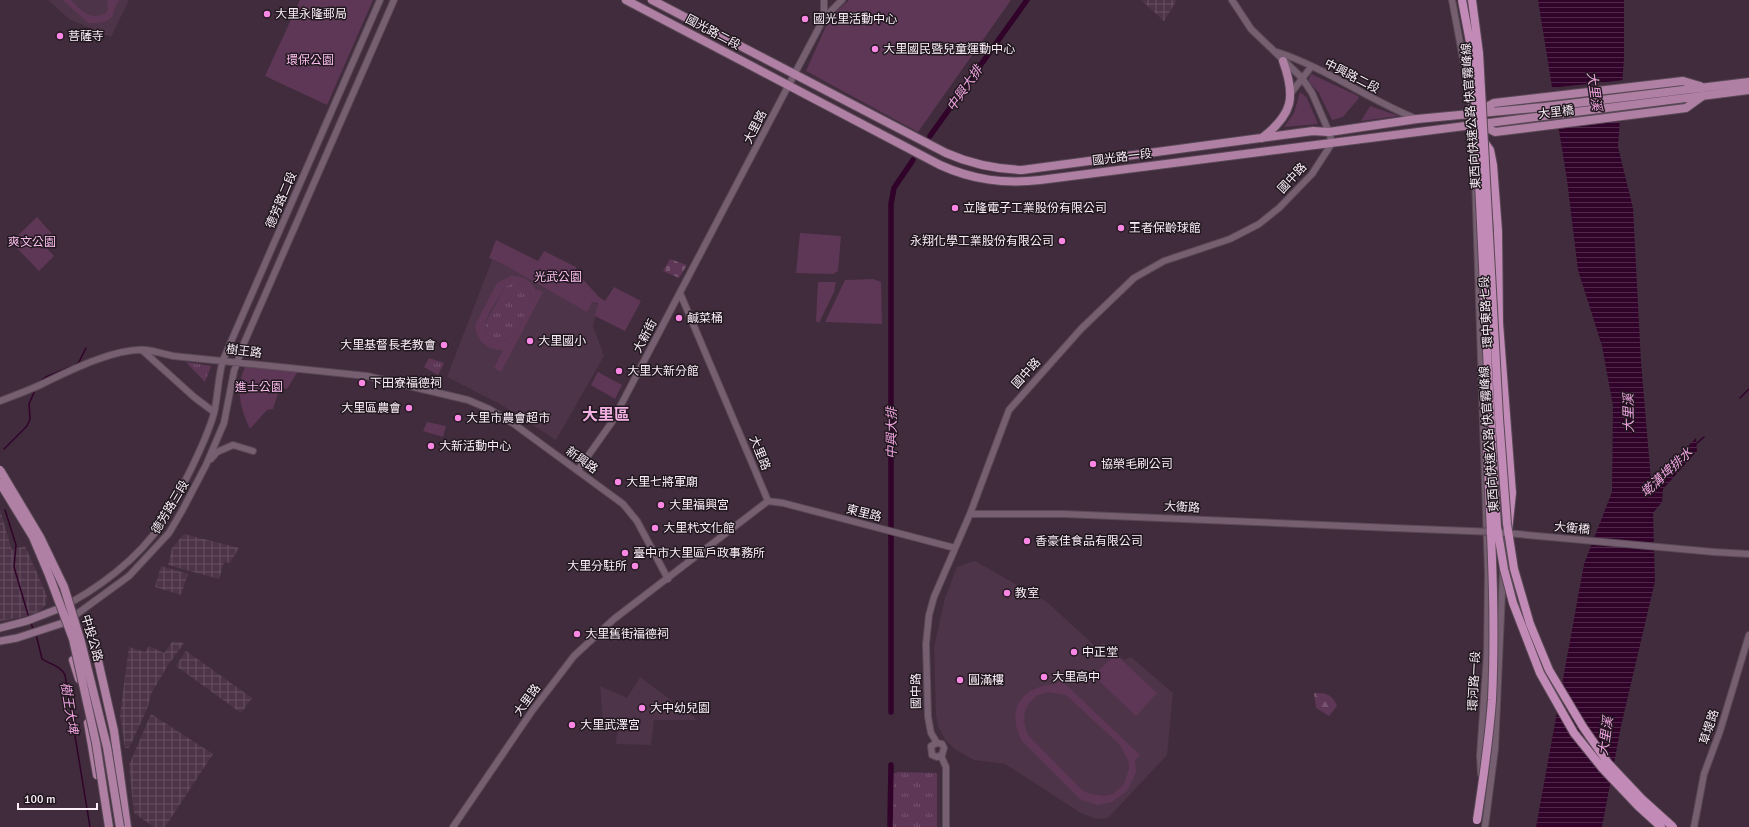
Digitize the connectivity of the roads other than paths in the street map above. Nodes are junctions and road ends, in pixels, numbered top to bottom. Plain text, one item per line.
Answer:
1 (380, 0) edge
2 (394, 0) edge
3 (626, 0) edge
4 (652, 0) edge
5 (824, 0) edge
6 (842, 0) edge
7 (1232, 0) edge
8 (1452, 0) edge
9 (1462, 0) edge
10 (1468, 0) edge
11 (1472, 0) edge
12 (824, 18) junction
13 (1277, 52) junction
14 (1283, 61) junction
15 (1311, 67) junction
16 (794, 75) junction
17 (1302, 78) junction
18 (1749, 82) edge
19 (789, 85) junction
20 (1749, 90) edge
21 (1704, 91) junction
22 (1291, 92) junction
23 (1694, 92) junction
24 (1488, 109) joint
25 (1475, 112) junction
26 (1417, 119) junction
27 (1477, 125) junction
28 (1489, 126) joint
29 (1329, 132) junction
30 (1261, 138) junction
31 (1332, 142) junction
32 (1485, 143) junction
33 (680, 293) junction
34 (142, 350) junction
35 (223, 360) junction
36 (237, 361) junction
37 (1488, 372) junction
38 (450, 395) joint
39 (0, 401) edge
40 (214, 412) junction
41 (253, 451) dead end
42 (206, 465) junction
43 (0, 470) edge
44 (578, 470) junction
45 (0, 483) edge
46 (768, 501) junction
47 (970, 514) junction
48 (1393, 528) joint
49 (1486, 536) joint
50 (1507, 539) junction
51 (955, 548) junction
52 (1749, 554) edge
53 (668, 579) junction
54 (58, 609) joint
55 (63, 623) joint
56 (0, 628) edge
57 (1749, 634) edge
58 (0, 641) edge
59 (95, 647) dead end
60 (73, 660) dead end
61 (937, 743) junction
62 (941, 756) junction
63 (1477, 824) edge
64 (105, 827) edge
65 (109, 827) edge
66 (120, 827) edge
67 (128, 827) edge
68 (453, 827) edge
69 (946, 827) edge
70 (1485, 827) edge
71 (1661, 827) edge
72 (1673, 827) edge
73 (1694, 827) edge

1 - 35 street, 德芳路二段
2 - 36 street, 德芳路二段
3 - 19 main road, 國光路二段
4 - 16 main road, 國光路二段
5 - 12 street, 大里路
6 - 12 street
7 - 13 street, 中興路二段
8 - 25 street
9 - 37 highway, 東西向快速公路 快官霧峰線, bridge
10 - 25 street, 環中東路七段
11 - 32 highway, 東西向快速公路 快官霧峰線, bridge
12 - 16 street, 大里路
13 - 14 street, 中興路二段
13 - 15 street, 中興路二段
14 - 17 street, 中興路二段
14 - 22 main road
15 - 17 street
15 - 26 street, 中興路二段
16 - 19 street, 大里路
16 - 30 main road, 國光路一段
17 - 22 street
17 - 29 street, 中興路二段
18 - 21 main road
19 - 31 main road, 國光路一段
19 - 33 street, 大里路
20 - 21 main road
21 - 23 main road
21 - 23 main road
22 - 30 main road
23 - 24 main road, 大里橋
23 - 28 main road, 大里橋
24 - 25 main road, 國光路一段
25 - 26 main road, 國光路一段
25 - 27 street, 環中東路七段
26 - 29 main road, 國光路一段
27 - 28 main road, 國光路一段
27 - 31 main road, 國光路一段
27 - 49 street, 環中東路七段
27 - 50 street, 環中東路七段
29 - 30 main road, 國光路一段
29 - 31 street, 中興路二段
31 - 47 street, 國中路
32 - 50 highway, bridge
32 - 72 highway, 東西向快速公路 快官霧峰線, bridge
33 - 44 street, 大新街
33 - 46 street, 大里路
34 - 35 street, 樹王路
34 - 39 street, 樹王路
34 - 40 street
35 - 36 street, 樹王路
35 - 40 street, 德芳路二段
36 - 38 street, 樹王路
36 - 42 street, 德芳路三段
37 - 63 highway, bridge
37 - 71 highway, 東西向快速公路 快官霧峰線, bridge
38 - 44 street, 新興路
40 - 54 street, 德芳路三段
41 - 42 street
42 - 55 street, 德芳路三段
43 - 66 main road, 中投公路, bridge
44 - 53 street, 新興路
45 - 65 main road, 中投公路, bridge
46 - 51 street, 東里路
46 - 53 street, 大里路
47 - 48 street, 大衛路
47 - 51 street, 國中路
48 - 52 street, 大衛橋, bridge
49 - 63 street, 環河路一段
50 - 70 street, 環河路一段
51 - 61 street, 國中路
53 - 68 street, 大里路
54 - 56 main road
55 - 58 main road
57 - 73 street, 草堤路
59 - 67 main road
60 - 64 main road
61 - 62 street, 國中路
61 - 62 street, 國中路
62 - 69 street, 國中路

